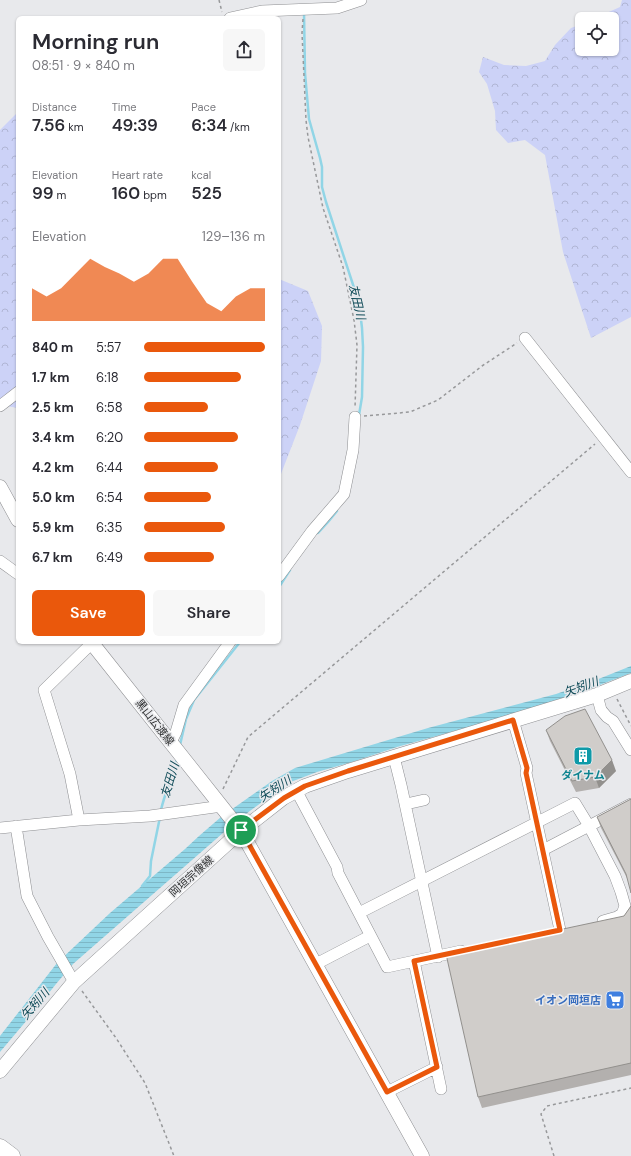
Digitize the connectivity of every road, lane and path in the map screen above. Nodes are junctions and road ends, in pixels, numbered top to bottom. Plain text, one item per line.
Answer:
1 (219, 0) edge
2 (361, 0) edge
3 (303, 9) junction
4 (226, 15) edge
5 (526, 338) joint
6 (16, 394) edge
7 (0, 406) edge
8 (355, 417) junction
9 (603, 437) junction
10 (631, 472) edge
11 (0, 487) edge
12 (16, 516) edge
13 (0, 561) edge
14 (16, 573) edge
15 (281, 573) edge
16 (89, 644) edge
17 (93, 644) edge
18 (229, 644) edge
19 (631, 681) edge
20 (611, 689) junction
21 (598, 695) junction
22 (513, 720) junction
23 (631, 726) edge
24 (171, 742) junction
25 (631, 750) edge
26 (394, 757) junction
27 (296, 790) junction
28 (424, 800) dead end
29 (218, 802) junction
30 (406, 804) junction
31 (631, 804) edge
32 (79, 820) junction
33 (537, 823) junction
34 (16, 826) junction
35 (589, 826) junction
36 (0, 828) edge
37 (241, 830) junction
38 (543, 850) junction
39 (422, 881) junction
40 (359, 913) junction
41 (595, 923) edge
42 (571, 928) edge
43 (370, 936) junction
44 (469, 950) edge
45 (438, 956) junction
46 (414, 961) junction
47 (316, 964) junction
48 (74, 982) junction
49 (437, 1067) junction
50 (0, 1071) edge
51 (631, 1088) edge
52 (442, 1089) dead end
53 (387, 1092) junction
54 (0, 1147) edge
55 (12, 1156) edge
56 (174, 1156) edge
57 (422, 1156) edge
58 (554, 1156) edge

1 - 4 path
2 - 3 street
3 - 4 street
3 - 8 path
5 - 8 path
5 - 9 street
6 - 7 street
8 - 15 street
9 - 10 street
9 - 29 path
11 - 12 main road
13 - 14 street
16 - 32 street
17 - 24 main road, 黒山広渡線
18 - 24 street
19 - 20 main road, 岡垣宗像線
20 - 21 main road, 岡垣宗像線
20 - 23 path
21 - 22 main road, 岡垣宗像線
21 - 25 street
22 - 26 main road, 岡垣宗像線
22 - 33 street
24 - 29 main road, 黒山広渡線
26 - 27 main road, 岡垣宗像線
26 - 30 street
27 - 37 main road, 岡垣宗像線
27 - 40 street
28 - 30 street
29 - 32 street
29 - 37 main road, 黒山広渡線
30 - 39 street
31 - 35 street
32 - 34 street
33 - 35 street
33 - 38 street
33 - 39 street
34 - 36 street
34 - 48 street
35 - 38 street
35 - 41 street
37 - 47 main road, 黒山広渡線
37 - 48 main road, 岡垣宗像線
38 - 42 street
39 - 40 street
39 - 45 street
40 - 43 street
43 - 46 street
43 - 47 street
44 - 45 street
45 - 46 street
46 - 49 street
47 - 53 main road, 黒山広渡線
48 - 50 main road, 岡垣宗像線
48 - 56 path
49 - 52 street
49 - 53 street
51 - 58 path
53 - 57 main road, 黒山広渡線
54 - 55 highway

